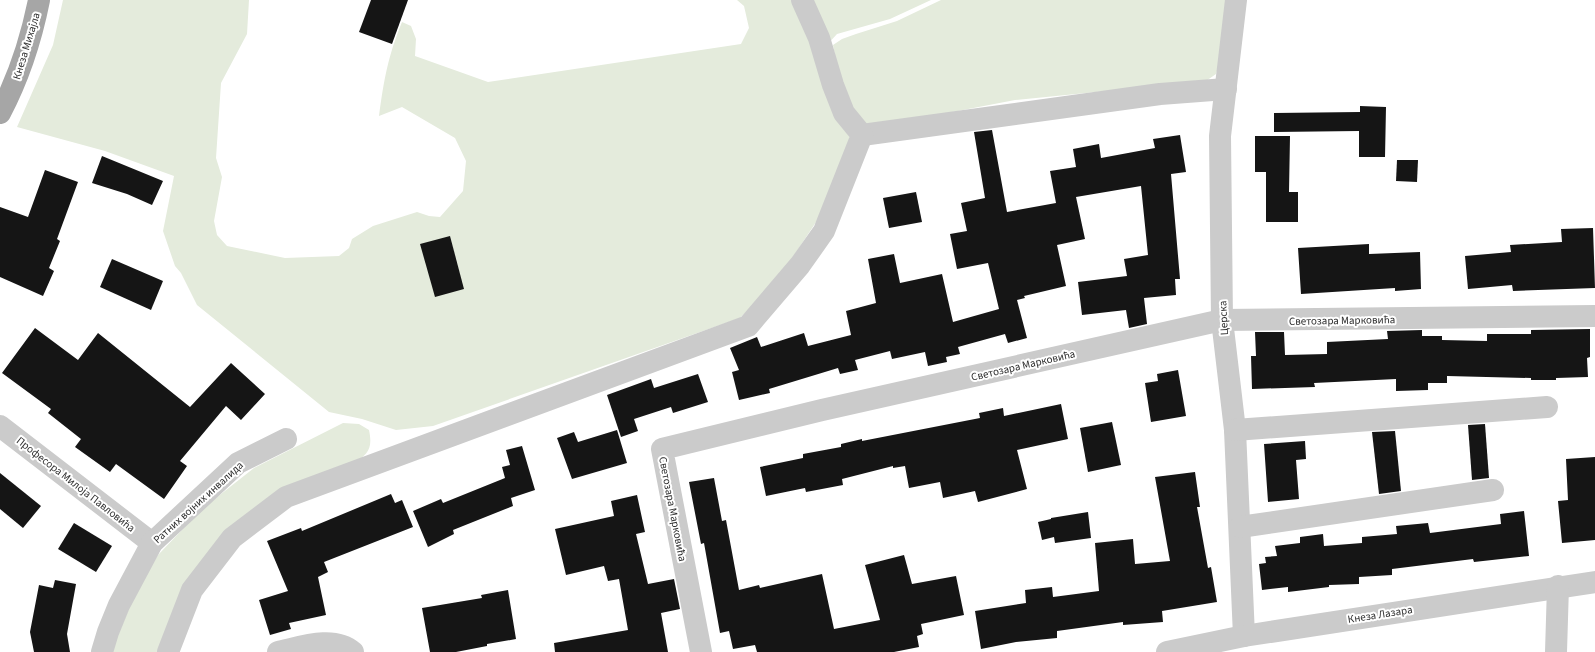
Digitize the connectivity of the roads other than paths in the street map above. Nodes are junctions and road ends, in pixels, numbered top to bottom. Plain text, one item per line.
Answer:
1 (39, 0) edge
2 (802, 0) edge
3 (1236, 0) edge
4 (1226, 88) junction
5 (0, 113) edge
6 (862, 135) junction
7 (1595, 316) edge
8 (1222, 320) junction
9 (1547, 407) dead end
10 (0, 426) edge
11 (1235, 430) junction
12 (286, 439) dead end
13 (1493, 490) dead end
14 (1240, 526) junction
15 (152, 543) junction
16 (1595, 582) edge
17 (1558, 586) junction
18 (1244, 636) junction
19 (102, 652) edge
20 (168, 652) edge
21 (278, 652) edge
22 (353, 652) edge
23 (701, 652) edge
24 (1167, 652) edge
25 (1556, 652) edge

1 - 5 main road, Кнеза Михајла
2 - 6 street
3 - 4 street, Церска
4 - 6 street
4 - 8 street, Церска
6 - 20 street
7 - 8 street, Светозара Марковића
8 - 11 street, Церска
8 - 23 street, Светозара Марковића
9 - 11 street
10 - 15 street, Професора Милоја Павловића
11 - 14 street, Церска
12 - 15 street, Ратних војних инвалида
13 - 14 street
14 - 18 street, Церска
15 - 19 street, Ратних војних инвалида
16 - 17 street, Кнеза Лазара
17 - 18 street, Кнеза Лазара
17 - 25 street
18 - 24 street, Кнеза Лазара
21 - 22 street

